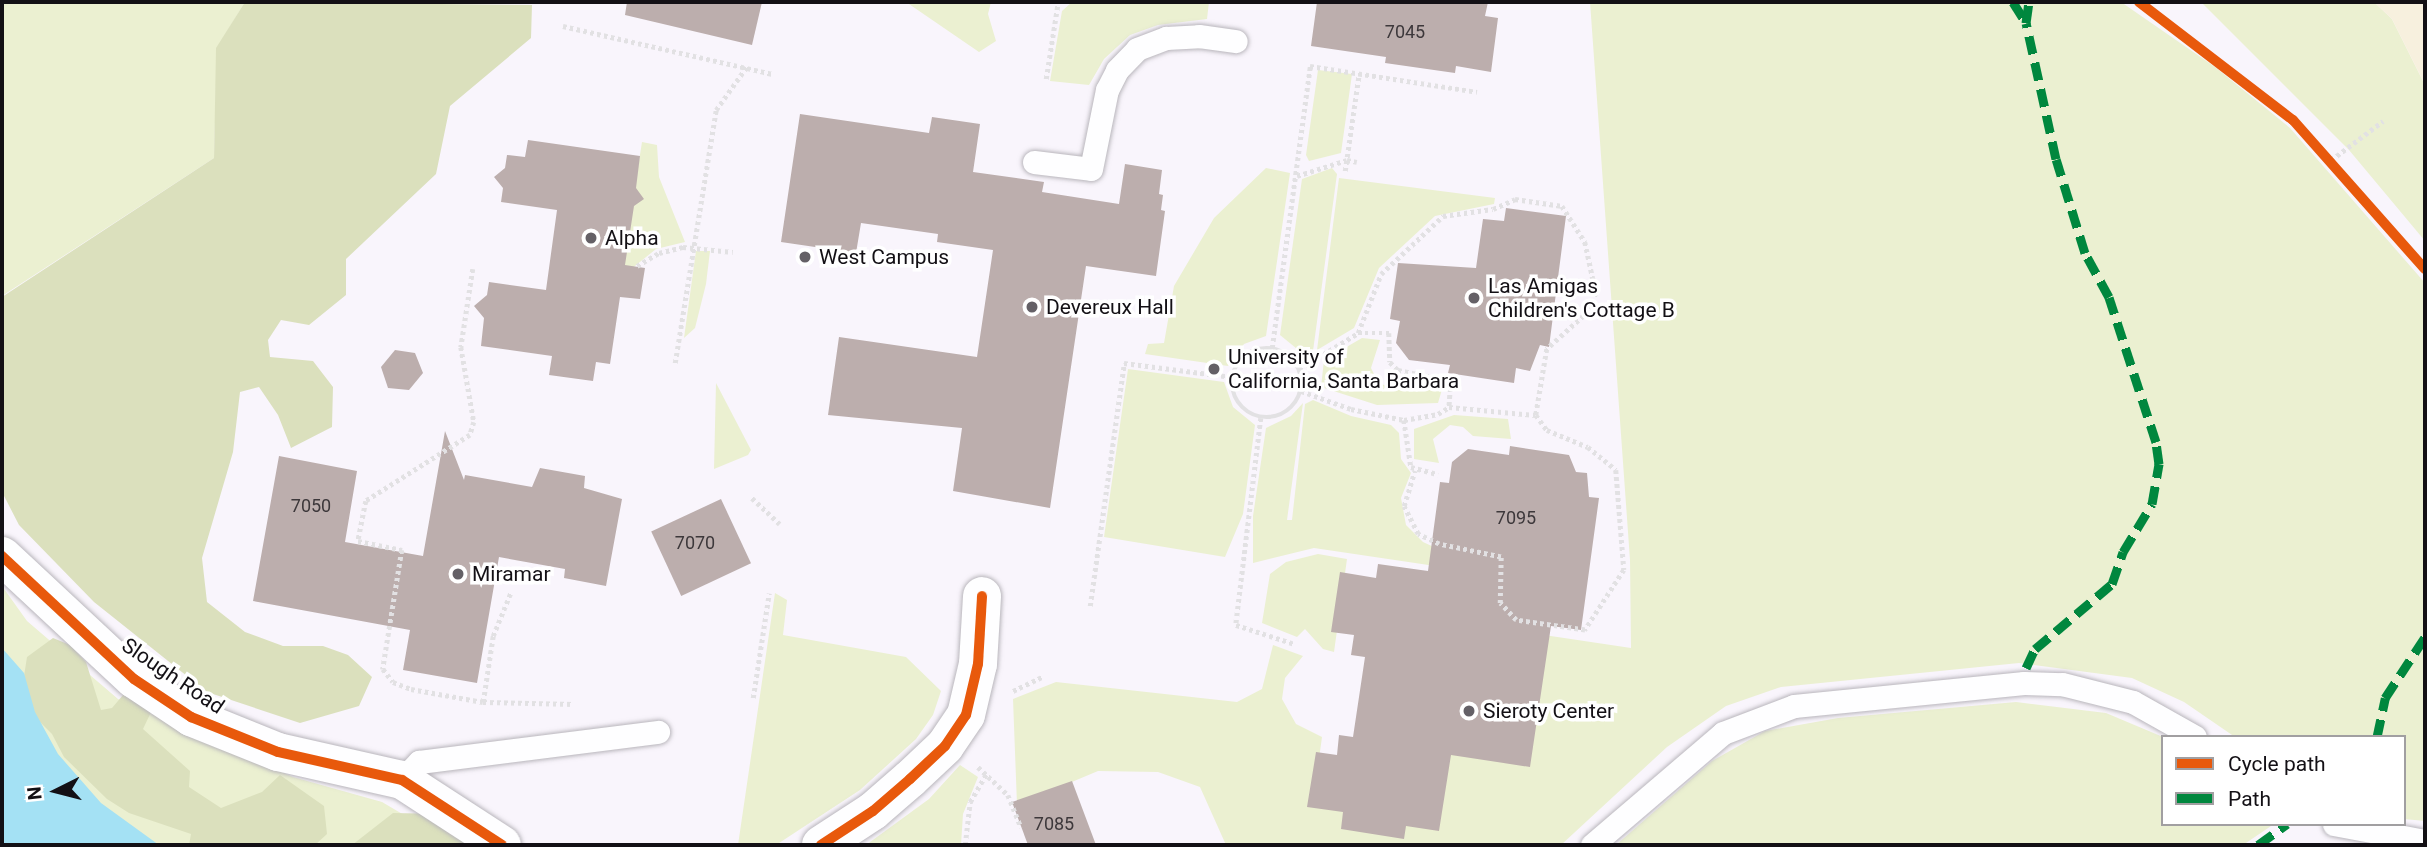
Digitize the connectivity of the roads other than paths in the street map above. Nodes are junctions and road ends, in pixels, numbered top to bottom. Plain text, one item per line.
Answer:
1 (1236, 41) dead end
2 (1034, 162) dead end
3 (2, 556) edge
4 (982, 596) dead end
5 (658, 732) dead end
6 (2191, 735) edge
7 (402, 780) junction
8 (2345, 826) edge
9 (2425, 841) edge
10 (502, 845) edge
11 (821, 845) edge
12 (1592, 845) edge

1 - 2 lane
3 - 7 street, Slough Road
4 - 11 street
5 - 7 lane
6 - 12 lane
7 - 10 street, Slough Road
8 - 9 lane

